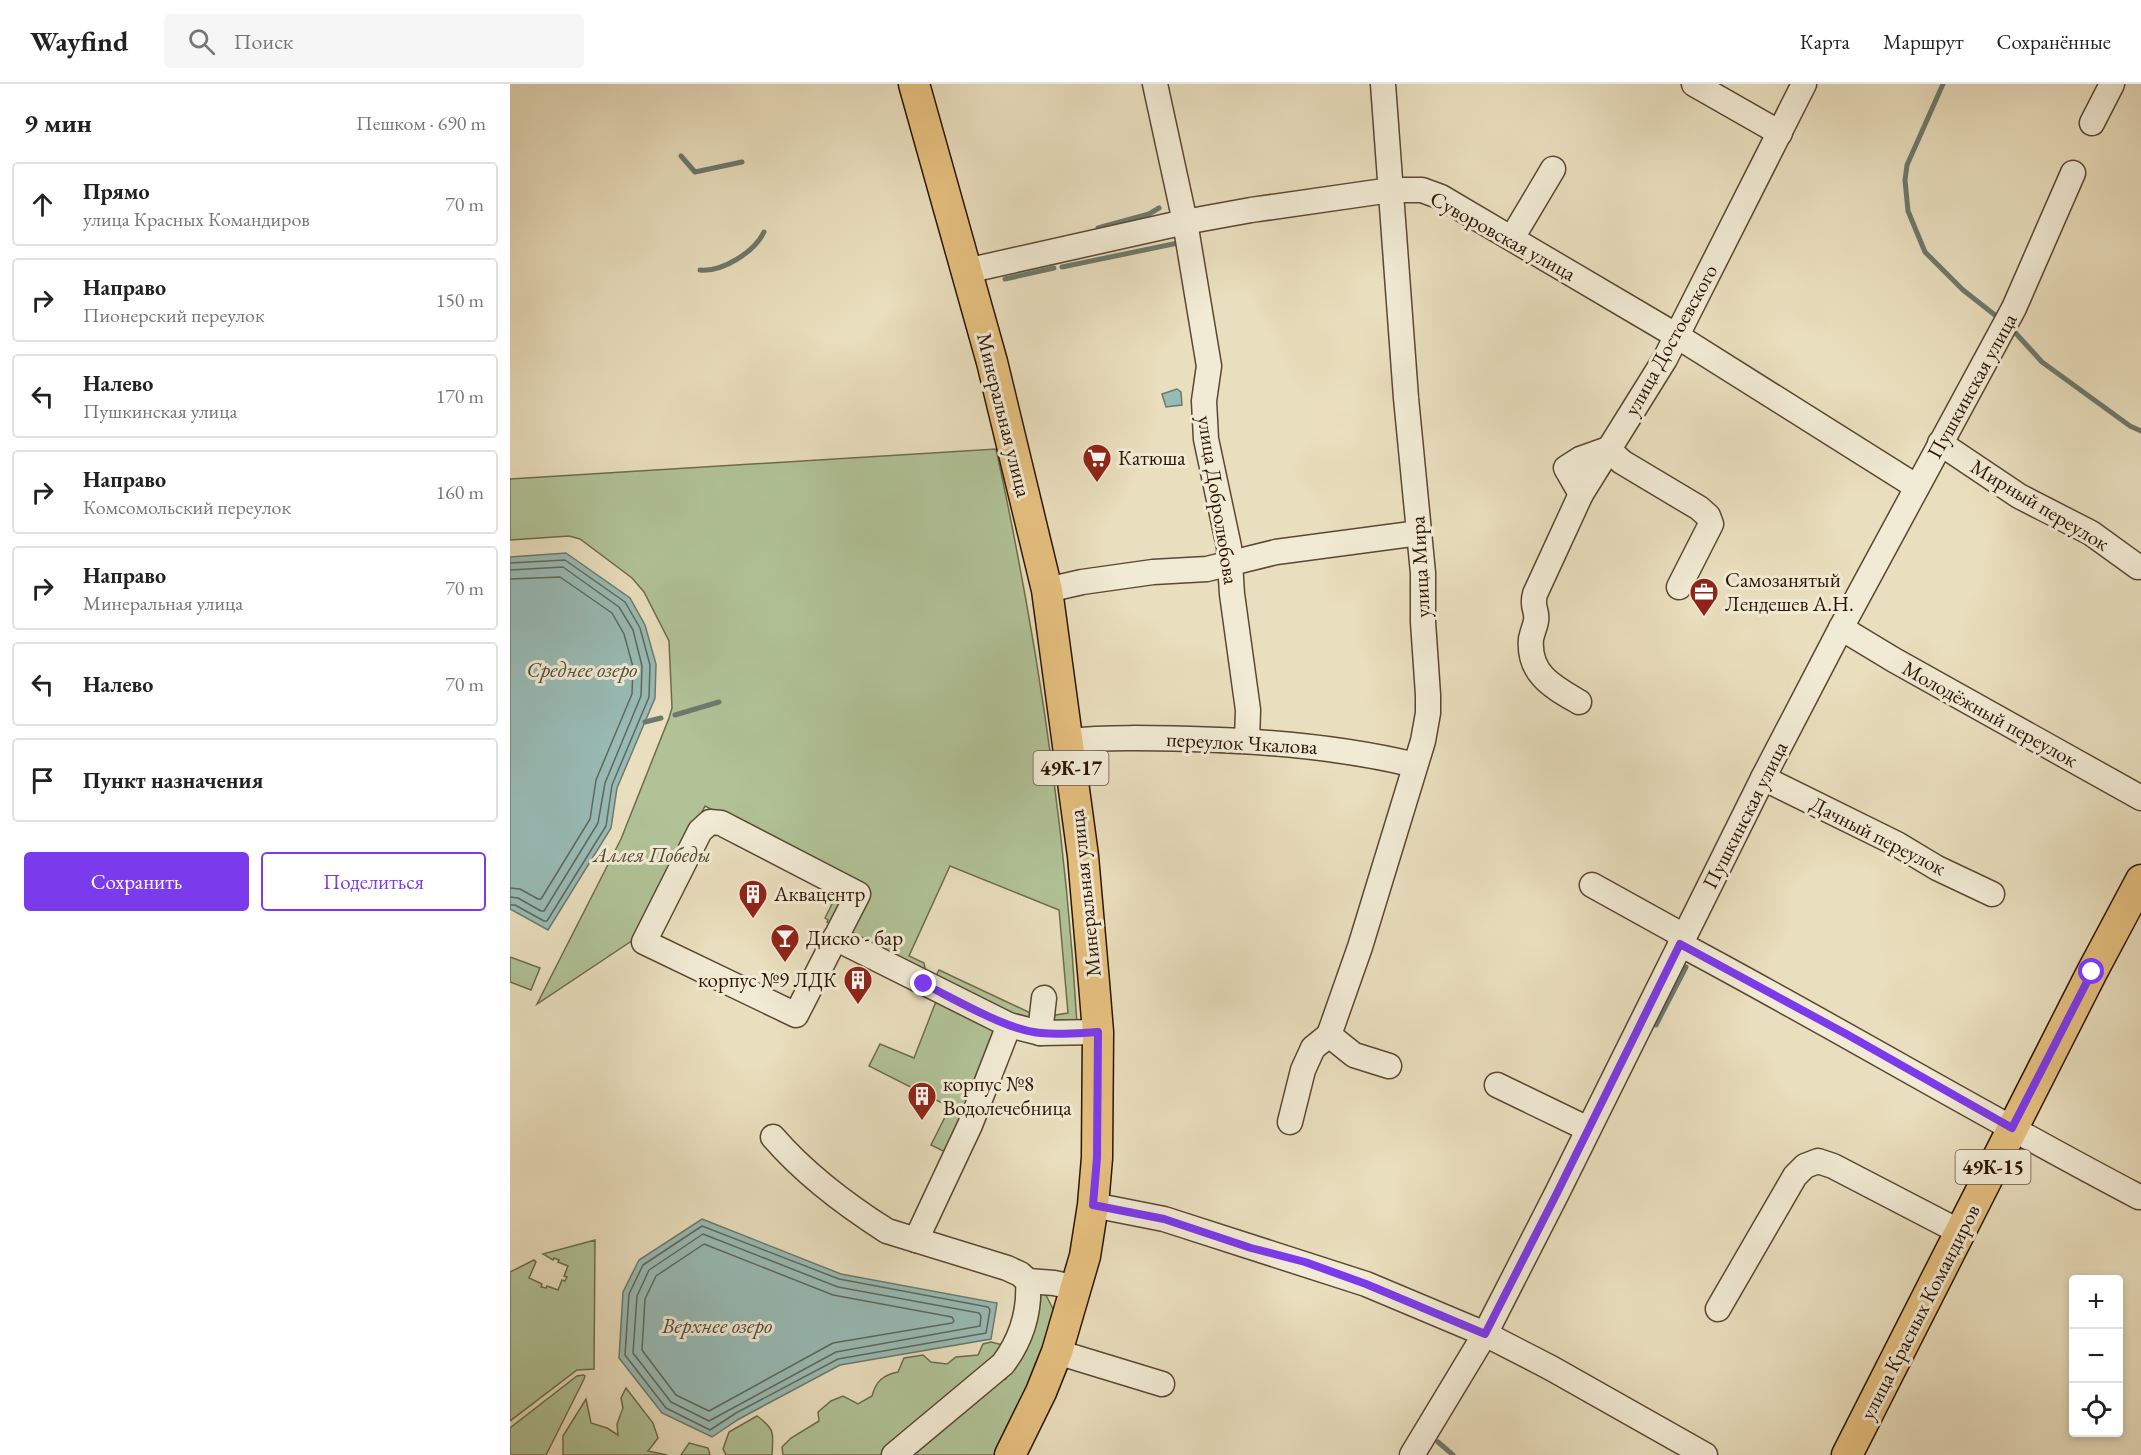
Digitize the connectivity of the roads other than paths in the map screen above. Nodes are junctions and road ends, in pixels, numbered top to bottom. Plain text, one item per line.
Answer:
1 (914, 84) edge
2 (1155, 84) edge
3 (1383, 84) edge
4 (1694, 84) edge
5 (1804, 84) edge
6 (2112, 84) edge
7 (2092, 123) dead end
8 (1780, 133) junction
9 (1553, 169) dead end
10 (2073, 173) dead end
11 (1391, 190) junction
12 (1185, 222) junction
13 (1512, 238) junction
14 (966, 271) junction
15 (1677, 336) junction
16 (1941, 443) junction
17 (1608, 449) junction
18 (1917, 486) junction
19 (1419, 533) junction
20 (1230, 564) junction
21 (2138, 567) dead end
22 (1679, 587) dead end
23 (1047, 590) junction
24 (1841, 628) junction
25 (1579, 702) dead end
26 (1247, 740) junction
27 (1067, 741) junction
28 (1415, 765) junction
29 (1763, 778) junction
30 (2141, 798) edge
31 (2141, 880) edge
32 (1592, 885) dead end
33 (1992, 894) dead end
34 (835, 938) junction
35 (1682, 940) junction
36 (1044, 998) dead end
37 (1009, 1025) junction
38 (1098, 1032) junction
39 (1040, 1033) junction
40 (1329, 1035) junction
41 (1389, 1066) dead end
42 (1497, 1085) dead end
43 (1290, 1122) dead end
44 (2012, 1128) junction
45 (1588, 1129) junction
46 (772, 1137) dead end
47 (2139, 1197) dead end
48 (1093, 1205) junction
49 (1960, 1232) junction
50 (916, 1240) junction
51 (1028, 1281) junction
52 (1077, 1288) junction
53 (1718, 1309) dead end
54 (1485, 1334) junction
55 (1057, 1352) junction
56 (1162, 1384) dead end
57 (894, 1455) edge
58 (1010, 1455) edge
59 (1412, 1455) edge
60 (1704, 1455) edge
61 (1847, 1455) edge

1 - 14 main road, Минеральная улица / 49К-17
2 - 12 street, улица Добролюбова
3 - 11 street, улица Мира
4 - 8 street
5 - 8 street, улица Достоевского
6 - 7 street
8 - 15 street, улица Достоевского
9 - 13 street
10 - 16 street, Пушкинская улица
11 - 12 street, Суворовская улица
11 - 13 street, Суворовская улица
11 - 19 street, улица Мира
12 - 14 street, Суворовская улица
12 - 20 street, улица Добролюбова
13 - 15 street, Суворовская улица
14 - 23 main road, Минеральная улица / 49К-17
15 - 17 street, улица Достоевского
15 - 18 street, Суворовская улица
16 - 18 street, Пушкинская улица
16 - 21 street, Мирный переулок
17 - 22 street
17 - 25 street, улица Достоевского
18 - 24 street, Пушкинская улица
19 - 20 street
19 - 28 street, улица Мира
20 - 23 street
20 - 26 street, улица Добролюбова
23 - 27 main road, Минеральная улица / 49К-17
24 - 29 street, Пушкинская улица
24 - 30 street, Молодёжный переулок
26 - 27 street, переулок Чкалова
26 - 28 street, переулок Чкалова
27 - 38 main road, Минеральная улица / 49К-17
28 - 40 street, улица Мира
29 - 33 street, Дачный переулок
29 - 35 street, Пушкинская улица
31 - 44 main road, улица Красных Командиров / 49К-15
32 - 35 street
34 - 34 street
34 - 37 street
35 - 44 street
35 - 45 street, Пушкинская улица
36 - 39 street
37 - 39 street
37 - 50 street
38 - 39 street
38 - 48 main road, Минеральная улица / 49К-17
40 - 41 street
40 - 43 street
42 - 45 street
44 - 47 street
44 - 49 main road, улица Красных Командиров / 49К-15
45 - 54 street, Пушкинская улица
46 - 50 street
48 - 52 main road, Минеральная улица / 49К-17
48 - 54 street
49 - 53 street
49 - 61 main road, улица Красных Командиров / 49К-15
50 - 51 street
51 - 52 street
51 - 57 street
52 - 55 main road, Минеральная улица / 49К-17
54 - 59 street, Пушкинская улица
54 - 60 street
55 - 56 street
55 - 58 main road, Минеральная улица / 49К-17

